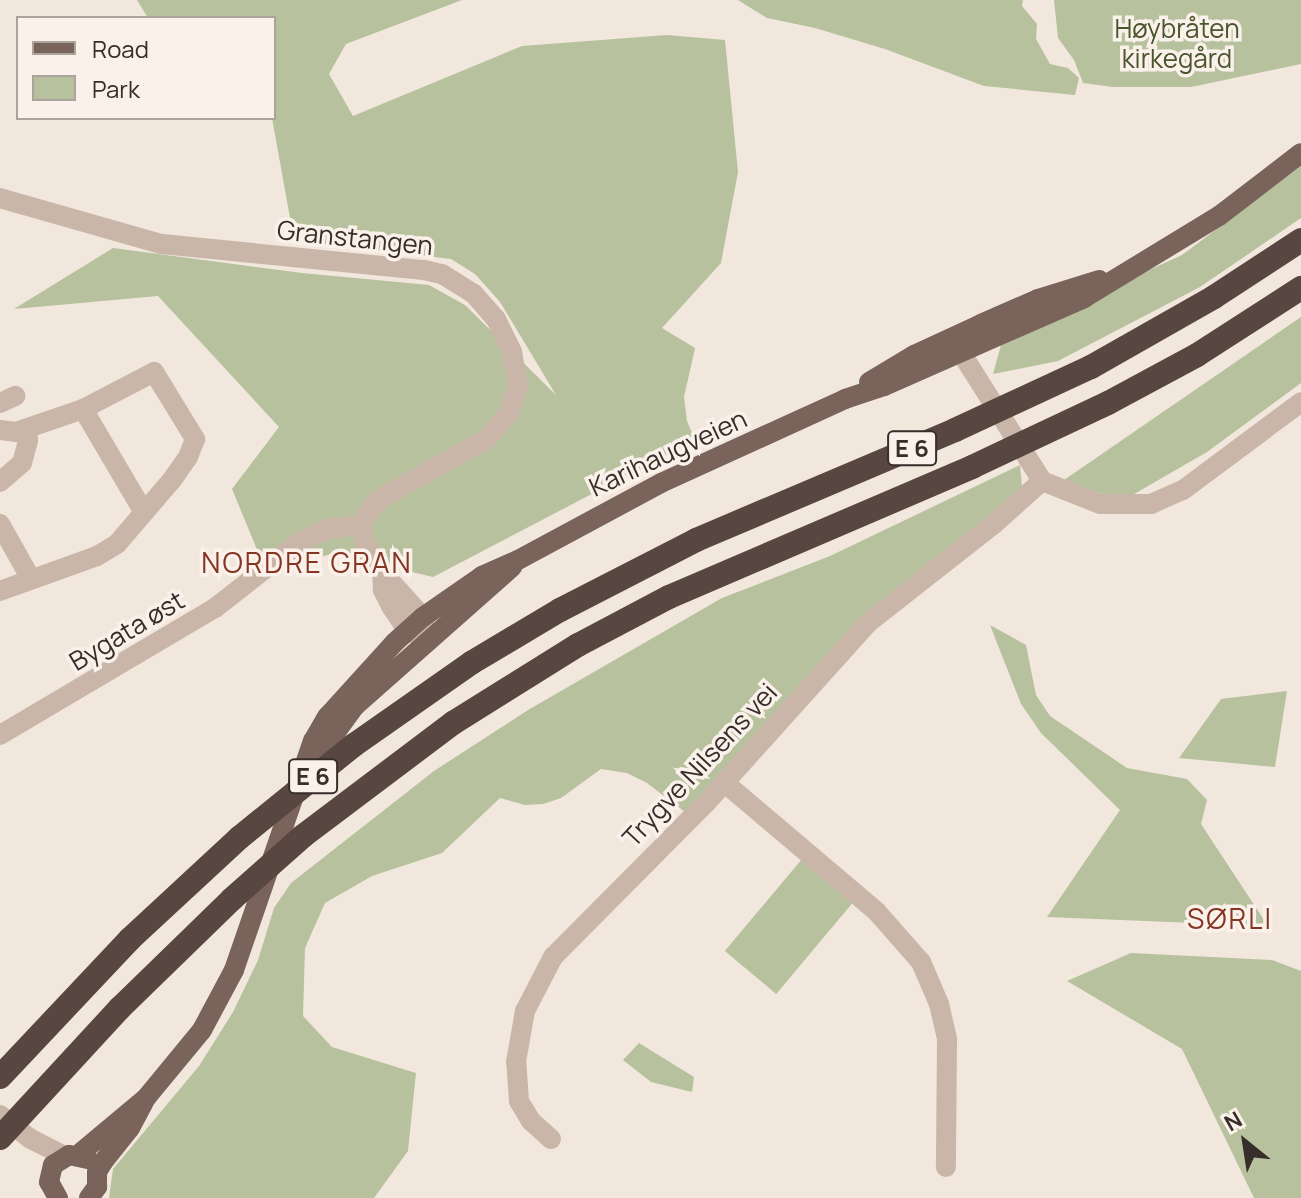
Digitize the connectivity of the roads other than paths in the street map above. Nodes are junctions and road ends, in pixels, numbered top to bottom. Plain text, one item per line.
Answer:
1 (1301, 153) edge
2 (0, 198) edge
3 (1301, 240) edge
4 (1301, 288) edge
5 (956, 344) junction
6 (1301, 402) edge
7 (83, 409) junction
8 (0, 430) edge
9 (25, 430) junction
10 (1040, 478) junction
11 (0, 482) edge
12 (143, 511) junction
13 (0, 524) edge
14 (361, 525) junction
15 (518, 560) junction
16 (31, 579) junction
17 (0, 591) edge
18 (415, 623) junction
19 (427, 640) junction
20 (0, 735) edge
21 (301, 778) junction
22 (725, 783) junction
23 (0, 1077) edge
24 (146, 1098) junction
25 (0, 1115) edge
26 (0, 1138) edge
27 (551, 1139) dead end
28 (946, 1167) dead end
29 (54, 1171) edge
30 (97, 1172) junction
31 (89, 1198) edge

1 - 5 main road, Karihaugveien
2 - 14 street, Granstangen
3 - 23 highway, E 6
4 - 26 highway, E 6
5 - 10 street
5 - 15 main road, Karihaugveien
6 - 10 street
7 - 9 street
7 - 12 street
7 - 12 street
8 - 9 street
9 - 11 street
10 - 22 street, Trygve Nilsens vei
12 - 16 street
13 - 16 street
14 - 18 street
14 - 20 street, Bygata øst
15 - 18 main road, Karihaugveien
15 - 19 main road, Karihaugveien
16 - 17 street
18 - 19 street
18 - 21 main road, Karihaugveien
19 - 21 main road, Karihaugveien
21 - 24 main road, Karihaugveien
22 - 27 street, Trygve Nilsens vei
22 - 28 street
24 - 29 main road, Karihaugveien
24 - 30 main road, Karihaugveien
25 - 29 street
29 - 30 main road
30 - 31 main road, Karihaugveien

